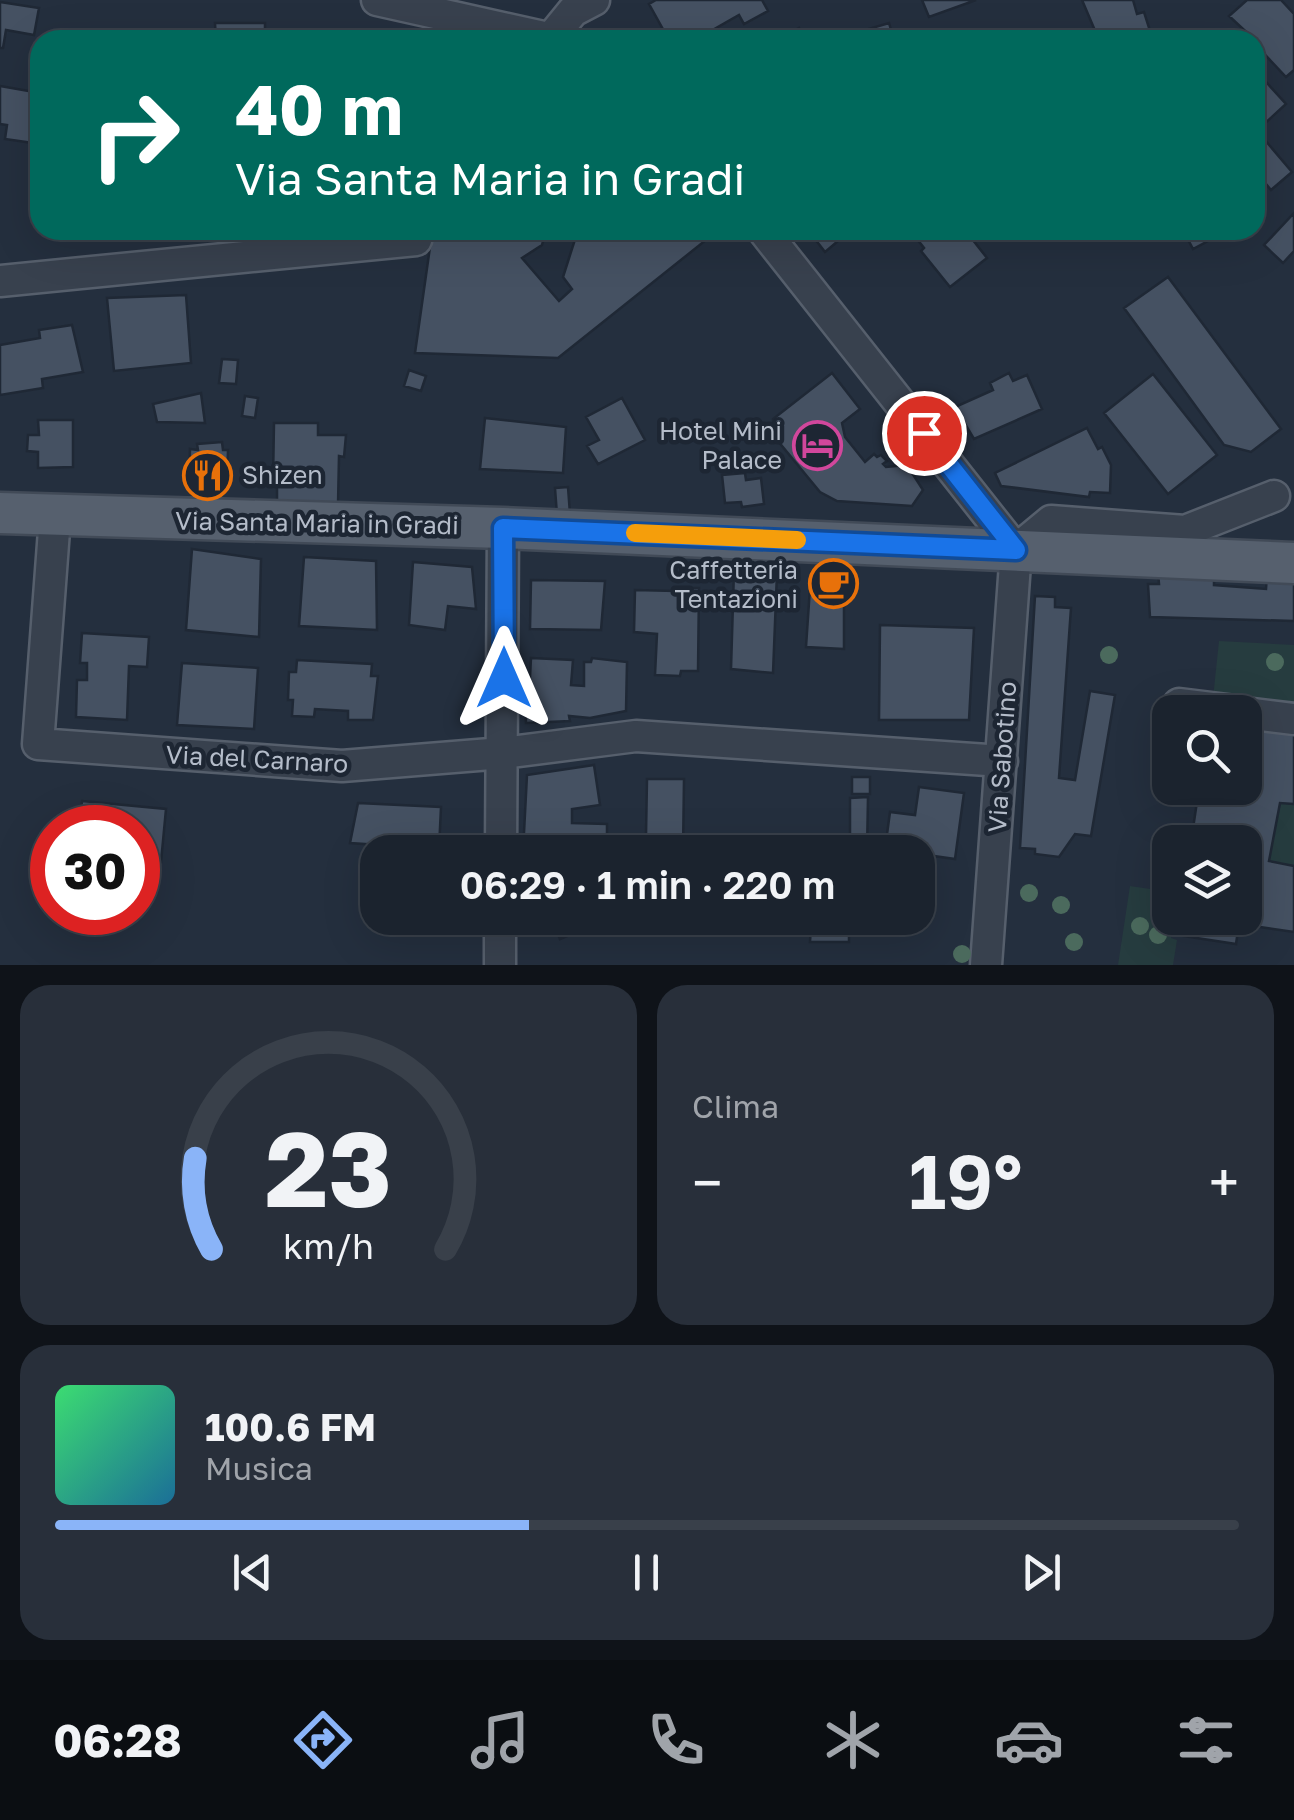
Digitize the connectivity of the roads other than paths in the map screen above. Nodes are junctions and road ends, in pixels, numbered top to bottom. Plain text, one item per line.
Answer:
1 (378, 0) edge
2 (594, 0) edge
3 (472, 30) edge
4 (560, 30) edge
5 (416, 240) edge
6 (772, 240) edge
7 (0, 281) edge
8 (1274, 496) dead end
9 (0, 514) edge
10 (55, 517) junction
11 (503, 528) junction
12 (1016, 550) junction
13 (1294, 564) edge
14 (1262, 715) edge
15 (1294, 719) edge
16 (504, 753) junction
17 (1002, 761) junction
18 (502, 835) edge
19 (500, 935) edge
20 (500, 965) edge
21 (986, 965) edge

1 - 3 street
2 - 4 street
5 - 7 street
6 - 12 street
8 - 12 street
9 - 10 main road, Via Santa Maria in Gradi
10 - 11 main road, Via Santa Maria in Gradi
10 - 16 street, Via del Carnaro
11 - 12 main road, Via Santa Maria in Gradi
11 - 16 street
12 - 13 main road, Via Santa Maria in Gradi
12 - 17 street, Via Sabotino
14 - 15 street
16 - 17 street, Via del Carnaro
16 - 18 street
17 - 21 street, Via Sabotino
19 - 20 street

